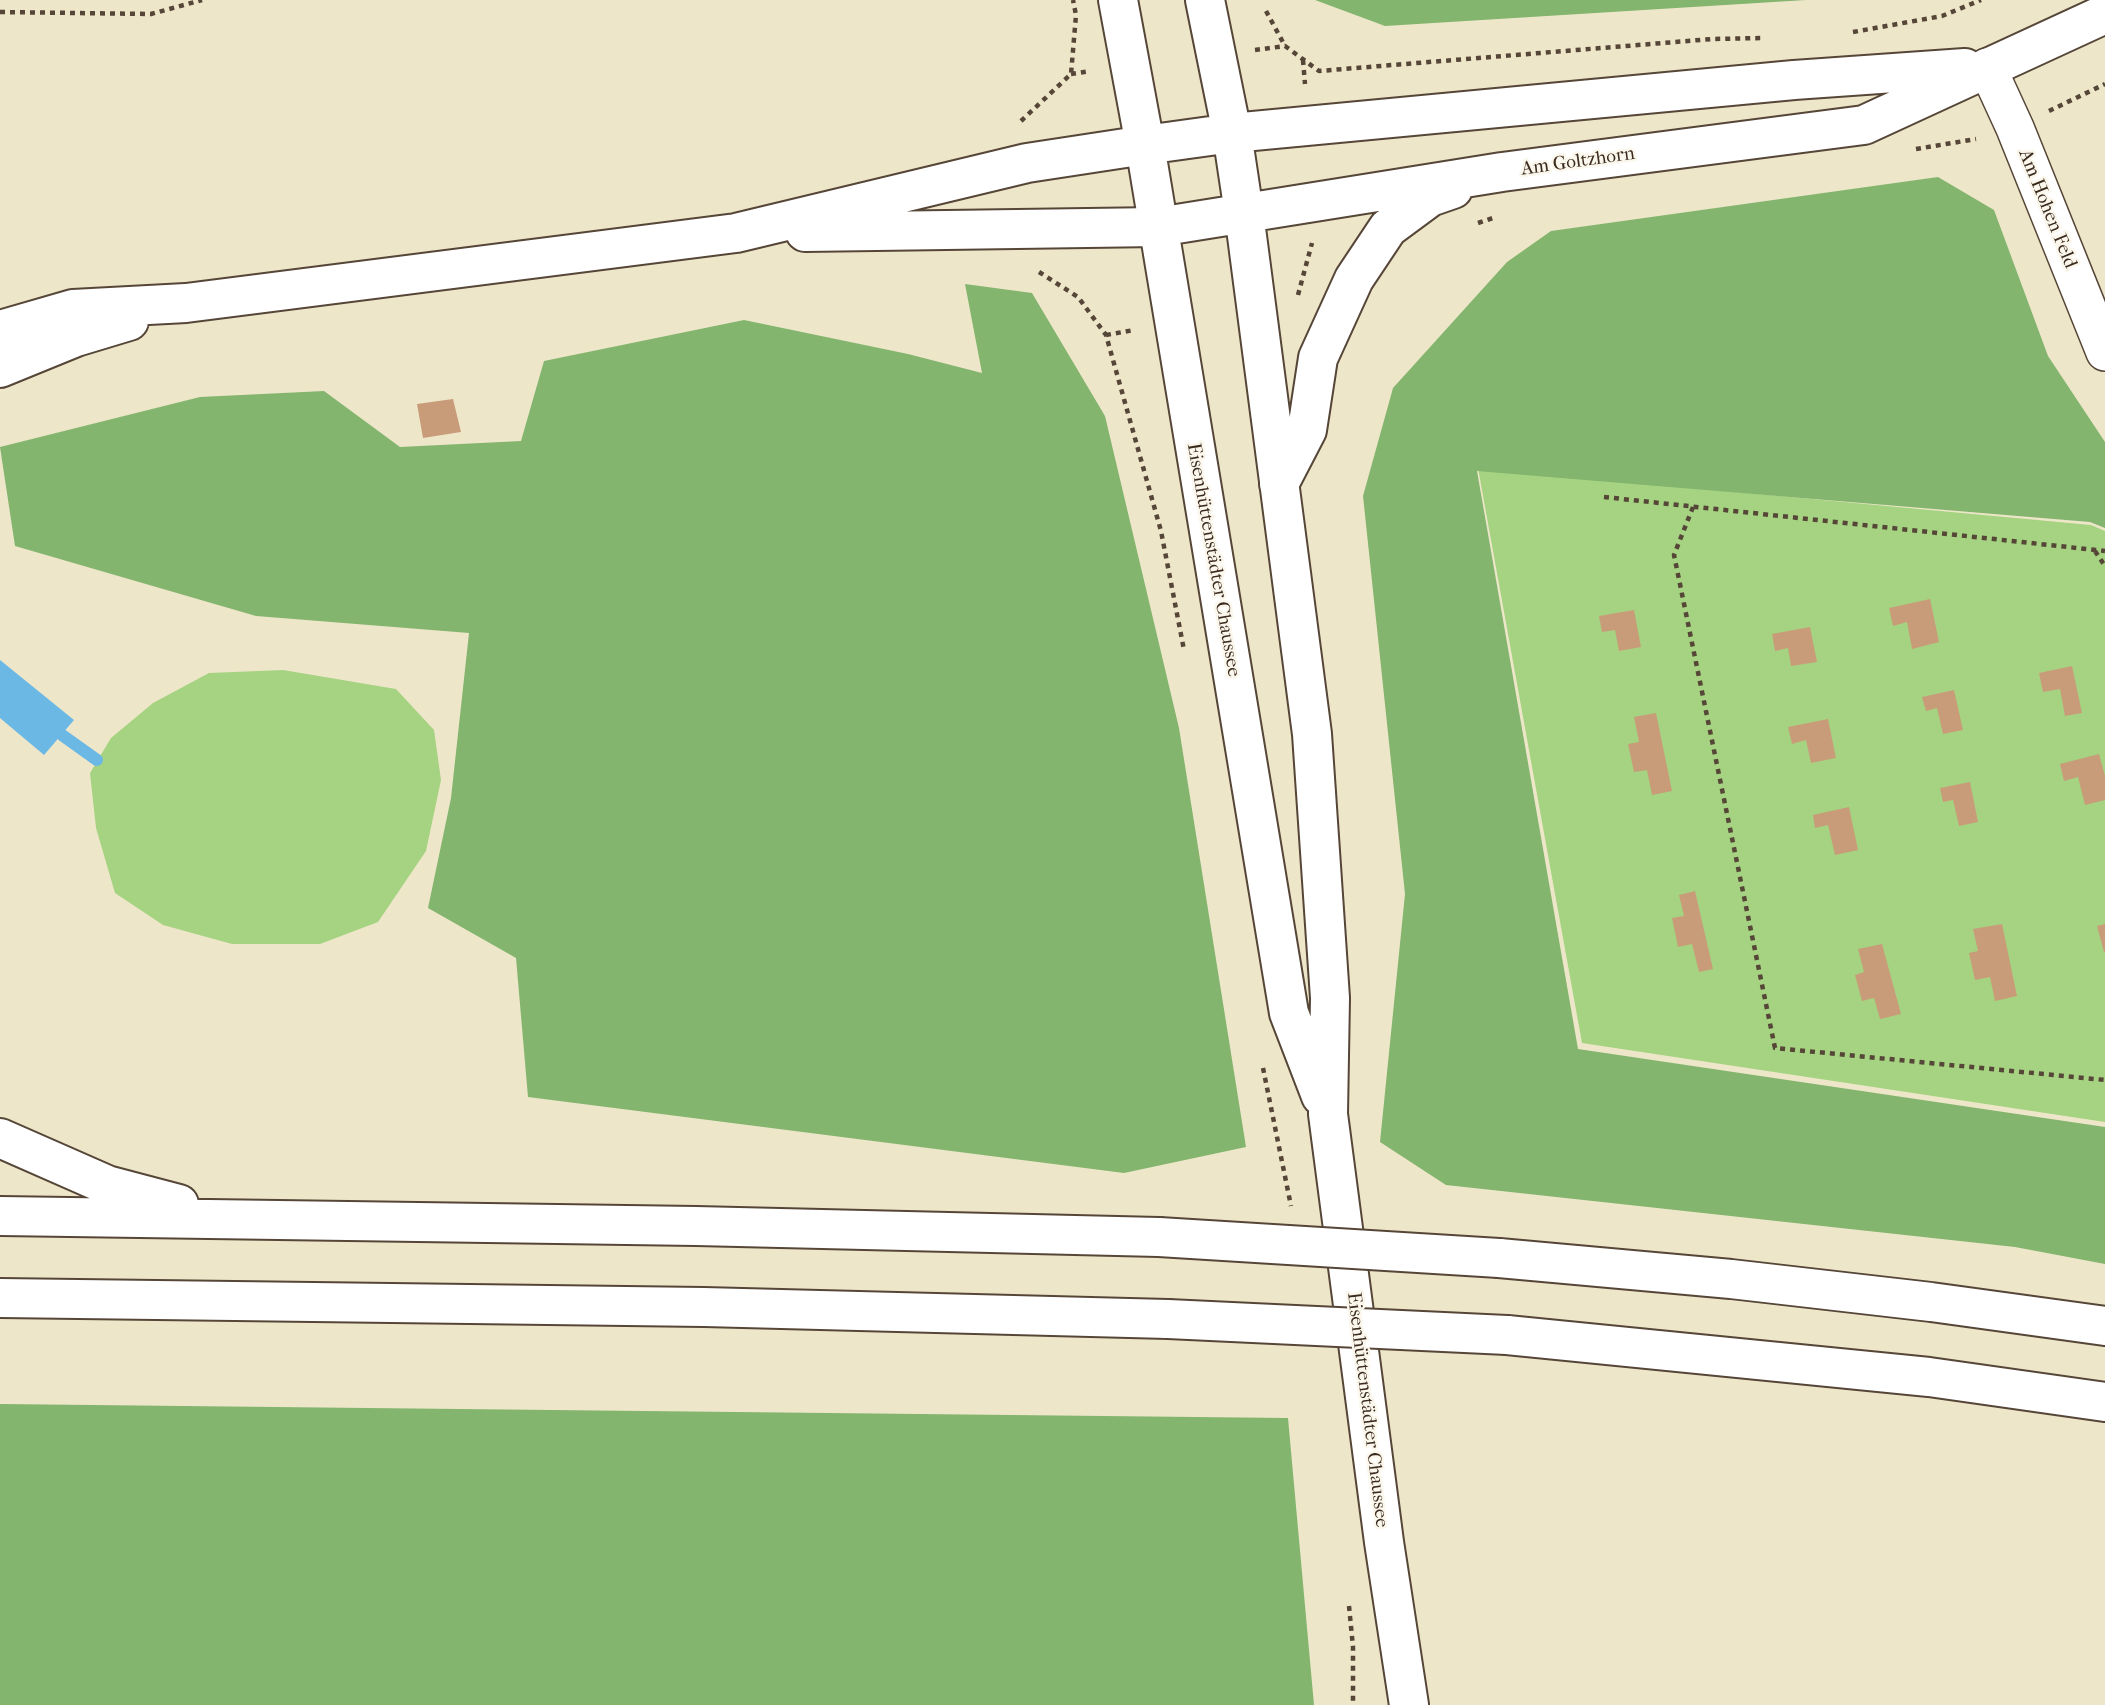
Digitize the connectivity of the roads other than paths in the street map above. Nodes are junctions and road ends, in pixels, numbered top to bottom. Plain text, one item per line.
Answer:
1 (1118, 0) edge
2 (1205, 0) edge
3 (2105, 14) edge
4 (1987, 67) junction
5 (1232, 133) junction
6 (1145, 145) junction
7 (1502, 172) junction
8 (1244, 213) junction
9 (1158, 227) junction
10 (736, 233) junction
11 (186, 303) junction
12 (0, 330) edge
13 (2105, 352) edge
14 (0, 368) edge
15 (1279, 484) junction
16 (1328, 1114) junction
17 (0, 1138) edge
18 (0, 1216) edge
19 (236, 1219) junction
20 (0, 1298) edge
21 (2105, 1326) edge
22 (2105, 1402) edge
23 (1409, 1705) edge

1 - 6 main road, Eisenhüttenstädter Chaussee
2 - 5 main road, Eisenhüttenstädter Chaussee
3 - 4 main road, Am Goltzhorn
4 - 5 main road, Am Goltzhorn
4 - 7 main road, Am Goltzhorn
4 - 13 street, Am Hohen Feld
5 - 6 main road, Am Goltzhorn
5 - 8 main road, Eisenhüttenstädter Chaussee
6 - 9 main road, Eisenhüttenstädter Chaussee
6 - 10 main road, Am Goltzhorn
7 - 8 main road, Am Goltzhorn
7 - 15 main road
8 - 9 main road, Am Goltzhorn
8 - 15 main road, Eisenhüttenstädter Chaussee
9 - 10 main road, Am Goltzhorn
9 - 16 main road, Eisenhüttenstädter Chaussee
10 - 11 main road
11 - 12 main road
11 - 14 main road
15 - 16 main road, Eisenhüttenstädter Chaussee
16 - 23 main road, Eisenhüttenstädter Chaussee
17 - 19 main road
18 - 19 main road
19 - 21 main road, bridge
20 - 22 main road, bridge

